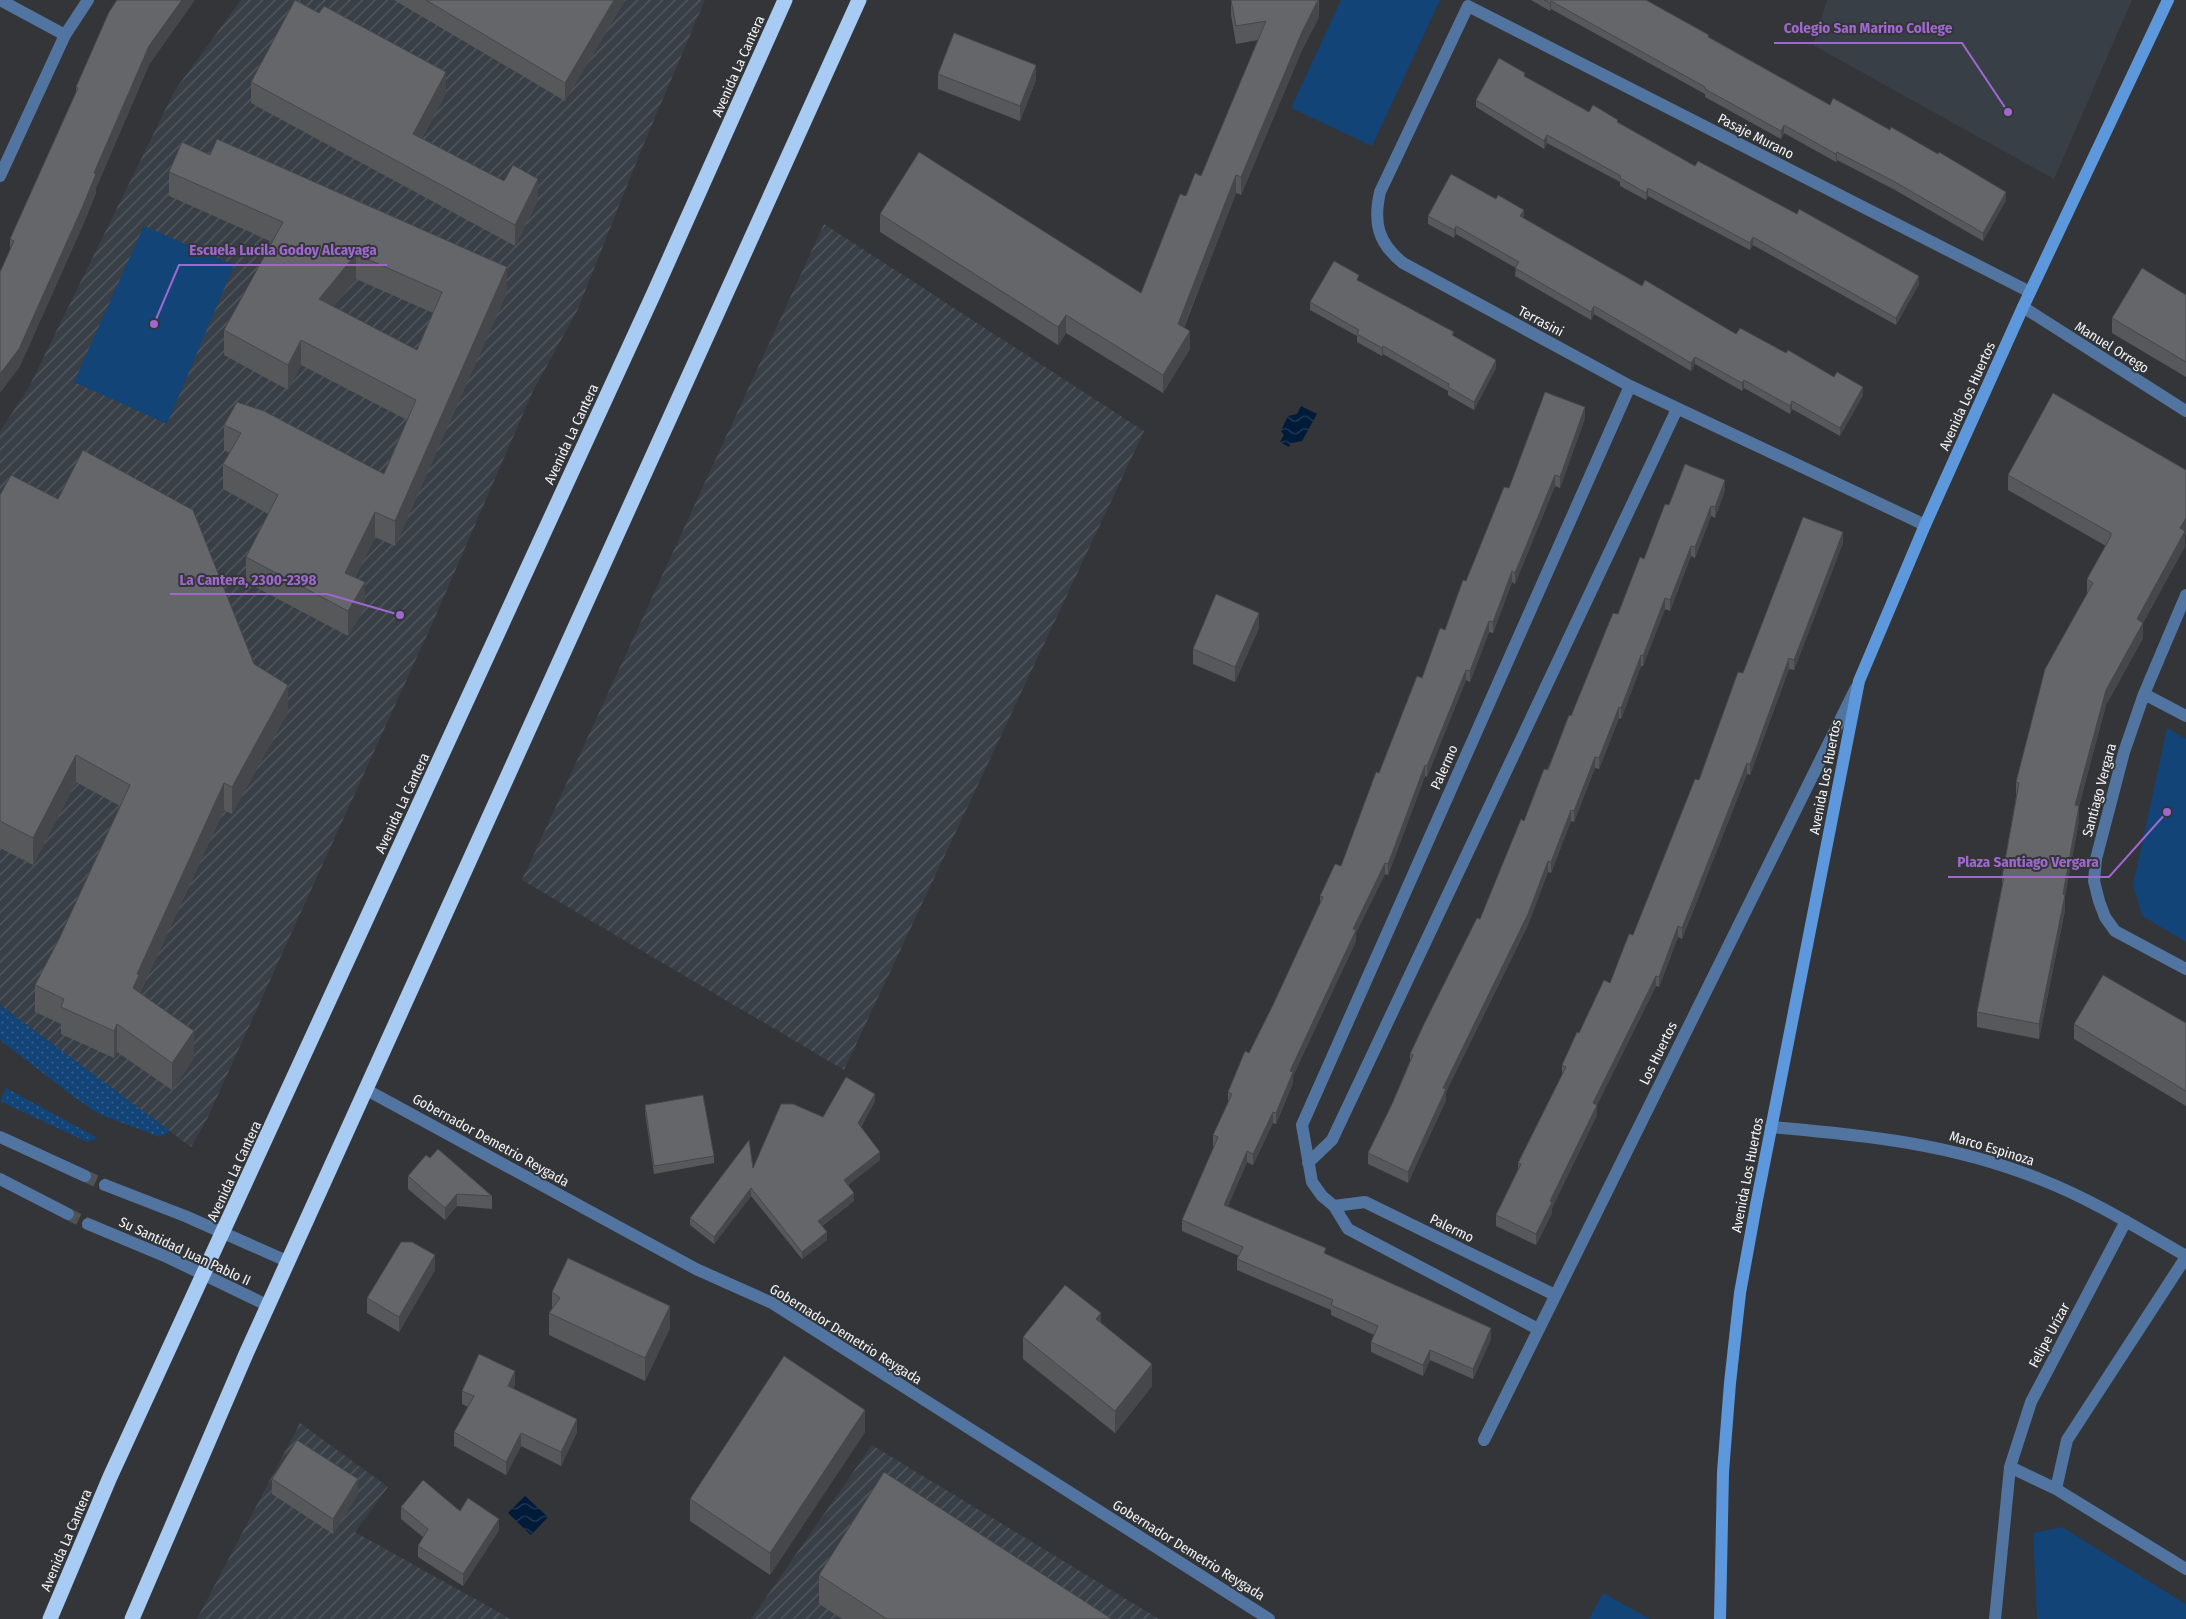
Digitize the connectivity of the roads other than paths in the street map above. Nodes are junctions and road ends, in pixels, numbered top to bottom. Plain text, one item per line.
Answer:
1 (0, 0) edge
2 (88, 0) edge
3 (785, 0) edge
4 (859, 0) edge
5 (2168, 0) edge
6 (1468, 6) joint
7 (65, 35) junction
8 (0, 176) edge
9 (2030, 292) junction
10 (2023, 307) junction
11 (1630, 386) junction
12 (1677, 409) junction
13 (2186, 412) edge
14 (1925, 525) junction
15 (2186, 595) edge
16 (1859, 681) junction
17 (2144, 694) junction
18 (2186, 716) edge
19 (2186, 969) edge
20 (365, 1089) junction
21 (1771, 1127) junction
22 (0, 1137) edge
23 (1308, 1163) junction
24 (85, 1176) tunnel mouth
25 (0, 1179) edge
26 (105, 1185) tunnel mouth
27 (1334, 1206) junction
28 (68, 1214) tunnel mouth
29 (2126, 1222) junction
30 (88, 1224) tunnel mouth
31 (224, 1232) junction
32 (2186, 1256) edge
33 (289, 1262) junction
34 (203, 1275) junction
35 (1554, 1295) junction
36 (268, 1306) junction
37 (1538, 1329) junction
38 (1484, 1440) dead end
39 (2010, 1467) junction
40 (2056, 1489) junction
41 (2186, 1569) edge
42 (50, 1619) edge
43 (132, 1619) edge
44 (1269, 1619) edge
45 (1720, 1619) edge
46 (1995, 1619) edge

1 - 7 street
2 - 7 street
3 - 31 highway, Avenida La Cantera
4 - 20 highway
5 - 9 street, Avenida Los Huertos
6 - 9 street, Pasaje Murano
6 - 11 street, Terrasini
7 - 8 street
9 - 10 street, Avenida Los Huertos
10 - 13 street, Manuel Orrego
10 - 14 street, Avenida Los Huertos
11 - 12 street, Terrasini
11 - 23 street, Palermo
12 - 14 street, Terrasini
12 - 23 street
14 - 16 street, Avenida Los Huertos
15 - 17 street, Santiago Vergara
16 - 21 street, Avenida Los Huertos
16 - 35 street, Los Huertos
17 - 18 street
17 - 19 street, Santiago Vergara
20 - 33 highway
20 - 44 street, Gobernador Demetrio Reygada
21 - 29 street, Marco Espinoza
21 - 45 street, Avenida Los Huertos
22 - 24 street
23 - 27 street, Palermo
25 - 28 street
26 - 31 street, Su Santidad Juan Pablo II
27 - 35 street, Palermo
27 - 37 street, Palermo
29 - 32 street, Marco Espinoza
29 - 39 street, Felipe Urízar
30 - 34 street, Su Santidad Juan Pablo II
31 - 33 street, Su Santidad Juan Pablo II
31 - 34 highway, Avenida La Cantera
32 - 40 street
33 - 36 highway
34 - 36 street, Su Santidad Juan Pablo II
34 - 42 highway, Avenida La Cantera
35 - 37 street, Los Huertos
36 - 43 highway
37 - 38 street, Los Huertos
39 - 40 street
39 - 46 street, Felipe Urízar
40 - 41 street

